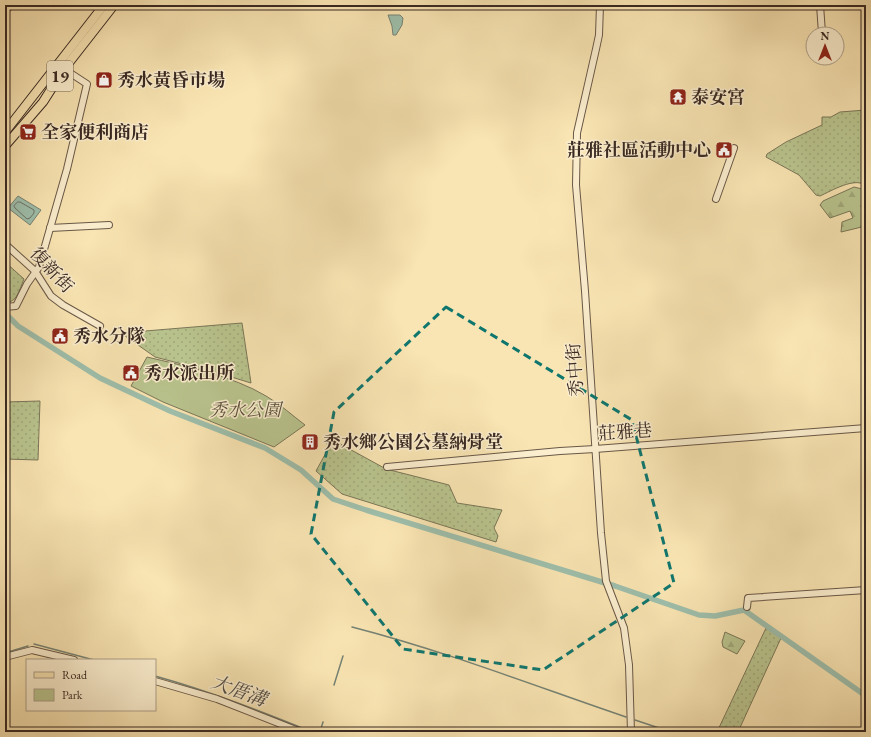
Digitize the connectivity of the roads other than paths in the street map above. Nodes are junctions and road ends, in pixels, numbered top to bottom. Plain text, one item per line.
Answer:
1 (12, 5) edge
2 (104, 5) edge
3 (114, 5) edge
4 (600, 5) edge
5 (820, 5) edge
6 (5, 10) edge
7 (822, 26) edge
8 (89, 29) junction
9 (57, 65) junction
10 (64, 69) junction
11 (5, 132) edge
12 (5, 146) edge
13 (734, 148) dead end
14 (716, 199) dead end
15 (109, 225) dead end
16 (50, 228) junction
17 (5, 244) edge
18 (35, 271) junction
19 (16, 306) junction
20 (5, 307) edge
21 (5, 311) edge
22 (100, 326) dead end
23 (866, 428) edge
24 (595, 449) junction
25 (387, 467) dead end
26 (866, 590) edge
27 (747, 607) dead end
28 (5, 657) edge
29 (70, 659) edge
30 (156, 681) edge
31 (301, 732) edge
32 (631, 732) edge

1 - 6 street
2 - 8 main road, 19
3 - 8 main road, 19
4 - 24 street, 秀中街
5 - 7 street
8 - 9 main road, 19
8 - 10 main road, 19
9 - 10 street
9 - 11 main road, 19
10 - 12 main road, 19
10 - 16 street
13 - 14 street
15 - 16 street
16 - 18 street
17 - 18 street, 復新街
18 - 19 street
18 - 22 street, 復新街
19 - 20 street
19 - 21 street
23 - 24 street, 莊雅巷
24 - 25 street, 莊雅巷
24 - 32 street, 秀中街
26 - 27 street
28 - 29 street
30 - 31 street

